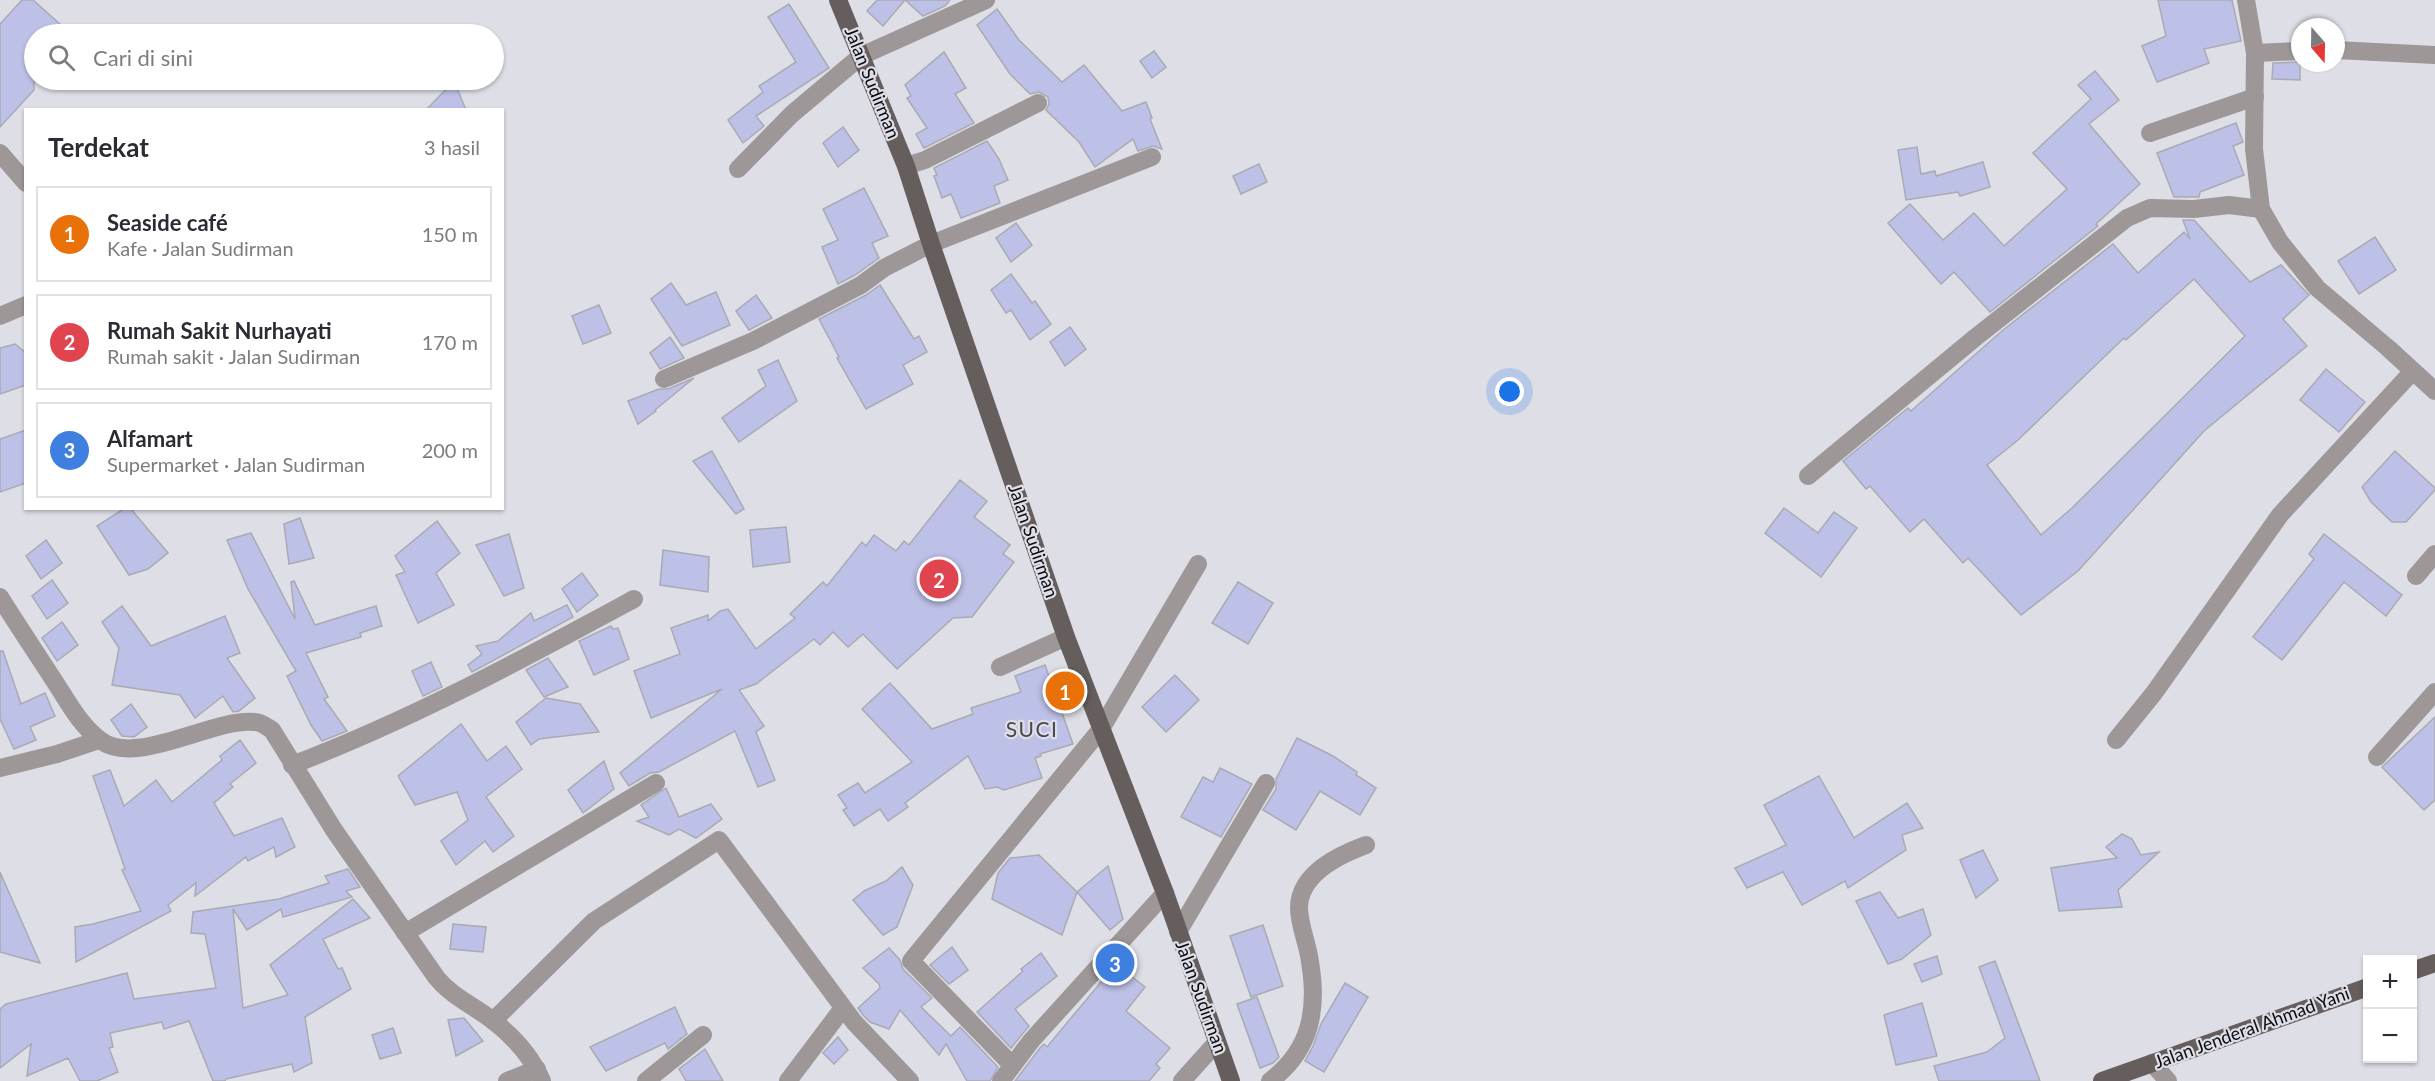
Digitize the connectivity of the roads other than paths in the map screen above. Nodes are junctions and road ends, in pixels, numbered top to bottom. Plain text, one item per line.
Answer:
1 (838, 0) edge
2 (986, 0) edge
3 (2246, 0) edge
4 (2345, 50) edge
5 (2291, 51) edge
6 (2255, 53) junction
7 (2435, 55) edge
8 (861, 56) junction
9 (2255, 97) junction
10 (1038, 103) dead end
11 (2150, 133) dead end
12 (0, 153) edge
13 (1152, 156) dead end
14 (906, 166) junction
15 (738, 169) dead end
16 (24, 181) edge
17 (2261, 209) junction
18 (931, 244) junction
19 (24, 306) edge
20 (0, 316) edge
21 (2413, 371) junction
22 (664, 379) dead end
23 (2435, 392) edge
24 (1808, 476) dead end
25 (2435, 554) edge
26 (1198, 564) dead end
27 (2416, 576) dead end
28 (0, 597) edge
29 (634, 599) dead end
30 (1066, 637) junction
31 (1000, 667) dead end
32 (2435, 692) edge
33 (1101, 729) junction
34 (99, 740) junction
35 (2116, 740) dead end
36 (2377, 757) dead end
37 (292, 765) junction
38 (0, 768) edge
39 (656, 783) dead end
40 (1266, 783) dead end
41 (1366, 845) dead end
42 (1165, 893) junction
43 (1178, 932) junction
44 (405, 933) junction
45 (2435, 963) edge
46 (2417, 969) edge
47 (2363, 988) edge
48 (843, 1008) junction
49 (493, 1021) junction
50 (703, 1035) dead end
51 (1217, 1042) junction
52 (2152, 1063) junction
53 (1012, 1065) junction
54 (539, 1075) edge
55 (507, 1081) edge
56 (646, 1081) edge
57 (788, 1081) edge
58 (910, 1081) edge
59 (1001, 1081) edge
60 (1182, 1081) edge
61 (1231, 1081) edge
62 (1270, 1081) edge
63 (2102, 1081) edge
64 (2168, 1081) edge

1 - 8 main road, Jalan Sudirman
2 - 8 street
3 - 6 street
4 - 7 street
5 - 6 street
6 - 9 street
8 - 14 main road, Jalan Sudirman
8 - 15 street
9 - 11 street
9 - 17 street
10 - 14 street
12 - 16 street
13 - 18 street
14 - 18 main road, Jalan Sudirman
17 - 21 street
17 - 24 street
18 - 22 street
18 - 30 main road, Jalan Sudirman
19 - 20 street
21 - 23 street
21 - 35 street
25 - 27 street
26 - 33 street
28 - 34 street
29 - 37 street
30 - 31 street
30 - 33 main road, Jalan Sudirman
32 - 36 street
33 - 42 main road, Jalan Sudirman
33 - 53 street
34 - 37 street
34 - 38 street
37 - 44 street
39 - 44 street
40 - 43 street
41 - 62 street
42 - 43 main road, Jalan Sudirman
42 - 53 street
43 - 51 main road, Jalan Sudirman
44 - 49 street
45 - 46 main road
47 - 52 main road, Jalan Jenderal Ahmad Yani
48 - 49 street
48 - 57 street
48 - 58 street
49 - 54 street
50 - 56 street
51 - 60 street
51 - 61 main road, Jalan Sudirman
52 - 63 main road, Jalan Jenderal Ahmad Yani
52 - 64 street
53 - 59 street
54 - 55 street

